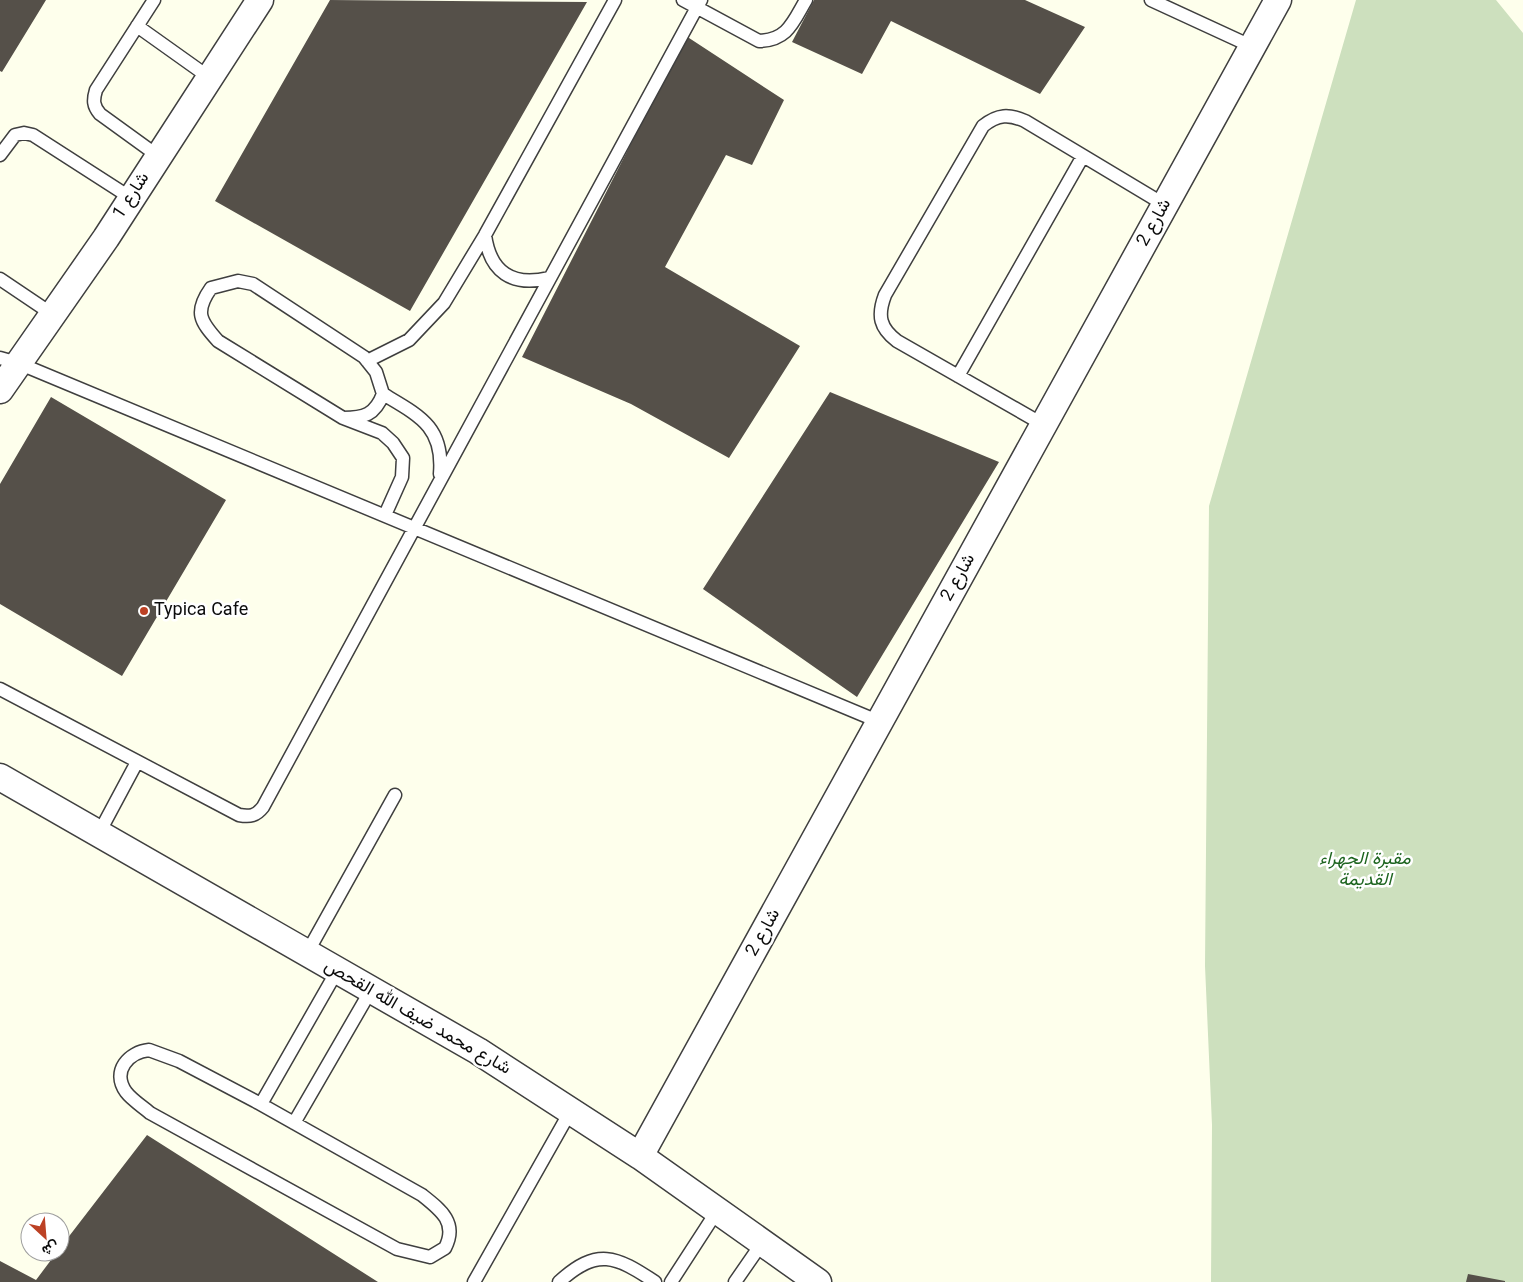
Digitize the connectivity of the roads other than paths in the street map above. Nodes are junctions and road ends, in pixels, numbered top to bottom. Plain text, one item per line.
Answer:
1 (154, 0) edge
2 (260, 0) edge
3 (615, 0) edge
4 (684, 0) edge
5 (806, 0) edge
6 (1151, 0) edge
7 (1278, 0) edge
8 (699, 4) edge
9 (137, 26) junction
10 (1253, 47) junction
11 (210, 78) junction
12 (0, 154) edge
13 (158, 156) junction
14 (1083, 156) junction
15 (131, 198) junction
16 (1165, 205) junction
17 (485, 235) junction
18 (549, 278) junction
19 (0, 279) edge
20 (52, 314) junction
21 (9, 360) edge
22 (367, 361) junction
23 (958, 376) junction
24 (0, 390) edge
25 (383, 394) junction
26 (344, 418) junction
27 (1044, 425) junction
28 (440, 480) junction
29 (385, 515) junction
30 (414, 528) junction
31 (0, 689) edge
32 (880, 722) junction
33 (137, 762) junction
34 (0, 777) edge
35 (395, 795) dead end
36 (99, 834) junction
37 (307, 953) junction
38 (337, 971) junction
39 (371, 990) junction
40 (261, 1104) junction
41 (570, 1112) junction
42 (294, 1123) junction
43 (640, 1156) junction
44 (717, 1212) junction
45 (762, 1243) junction
46 (474, 1282) edge
47 (559, 1282) edge
48 (655, 1282) edge
49 (671, 1282) edge
50 (735, 1282) edge
51 (818, 1282) edge

1 - 9 lane
2 - 11 street, شارع 1
3 - 17 lane
4 - 8 lane
5 - 8 lane
6 - 10 lane
7 - 10 street, شارع 2
8 - 18 lane
9 - 11 lane
9 - 13 lane
10 - 16 street, شارع 2
11 - 13 street, شارع 1
12 - 15 lane
13 - 15 street, شارع 1
14 - 16 lane
14 - 23 lane
14 - 23 lane
15 - 20 street, شارع 1
16 - 27 street, شارع 2
17 - 18 lane
17 - 22 lane
18 - 28 lane
19 - 20 lane
20 - 21 street, شارع 1
21 - 24 street, شارع 1
21 - 29 lane
22 - 25 lane
22 - 26 lane
23 - 27 lane
25 - 26 lane
25 - 28 lane
26 - 29 lane
27 - 32 street, شارع 2
28 - 30 lane
29 - 30 lane
30 - 32 lane
30 - 33 lane
31 - 33 lane
32 - 43 street, شارع 2
33 - 36 lane
34 - 36 street, شارع محمد ضيف الله القحص
35 - 37 lane
36 - 37 street, شارع محمد ضيف الله القحص
37 - 38 street, شارع محمد ضيف الله القحص
38 - 39 street, شارع محمد ضيف الله القحص
38 - 40 lane
39 - 41 street, شارع محمد ضيف الله القحص
39 - 42 lane
40 - 42 lane
40 - 42 lane
41 - 43 street, شارع محمد ضيف الله القحص
41 - 46 lane
43 - 44 street, شارع محمد ضيف الله القحص
44 - 45 street, شارع محمد ضيف الله القحص
44 - 49 lane
45 - 50 lane
45 - 51 street, شارع محمد ضيف الله القحص
47 - 48 lane

